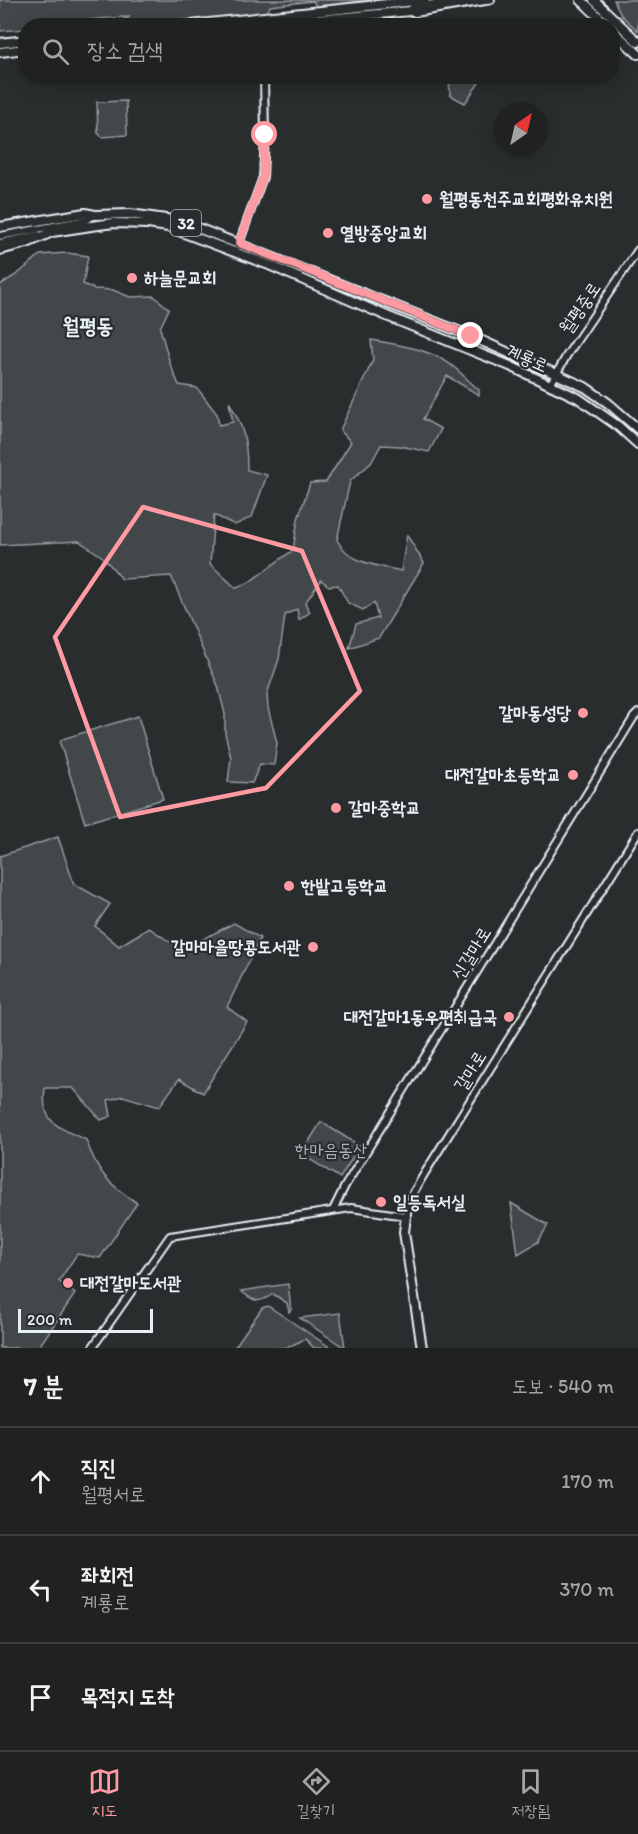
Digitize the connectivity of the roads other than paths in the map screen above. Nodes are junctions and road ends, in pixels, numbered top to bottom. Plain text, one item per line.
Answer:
1 (425, 0) edge
2 (465, 0) edge
3 (491, 0) edge
4 (576, 0) edge
5 (581, 0) edge
6 (594, 0) edge
7 (603, 0) edge
8 (403, 1) edge
9 (410, 10) junction
10 (594, 12) junction
11 (295, 18) edge
12 (320, 18) edge
13 (600, 18) edge
14 (613, 18) edge
15 (614, 18) edge
16 (620, 25) edge
17 (620, 37) edge
18 (18, 41) edge
19 (638, 42) edge
20 (0, 43) edge
21 (18, 50) edge
22 (0, 52) edge
23 (638, 54) edge
24 (264, 84) edge
25 (95, 215) junction
26 (2, 227) edge
27 (52, 232) junction
28 (0, 236) edge
29 (0, 243) edge
30 (238, 249) junction
31 (0, 250) edge
32 (638, 250) edge
33 (556, 374) junction
34 (550, 385) junction
35 (638, 429) edge
36 (638, 444) edge
37 (638, 713) edge
38 (638, 832) edge
39 (333, 1210) junction
40 (406, 1216) junction
41 (92, 1348) edge
42 (422, 1348) edge

1 - 8 main road
2 - 9 main road
3 - 9 street
4 - 10 street
5 - 10 main road
6 - 14 main road
7 - 15 street
8 - 11 main road
9 - 12 main road
10 - 13 main road
16 - 19 main road
17 - 23 main road
18 - 20 main road
21 - 22 main road
24 - 30 street
25 - 26 main road, 계룡로
25 - 28 street
25 - 30 main road, 계룡로 / 32
27 - 29 street
27 - 30 main road, 계룡로 / 32
27 - 31 main road, 32
30 - 33 main road, 계룡로 / 32
30 - 34 main road, 계룡로 / 32
32 - 33 street, 월평중로
33 - 34 street, 월평중로
33 - 35 main road, 계룡로 / 32
34 - 36 main road, 계룡로 / 32
37 - 39 street, 신갈마로
38 - 40 street, 갈마로
39 - 40 street
39 - 41 street
40 - 42 main road, 갈마로

